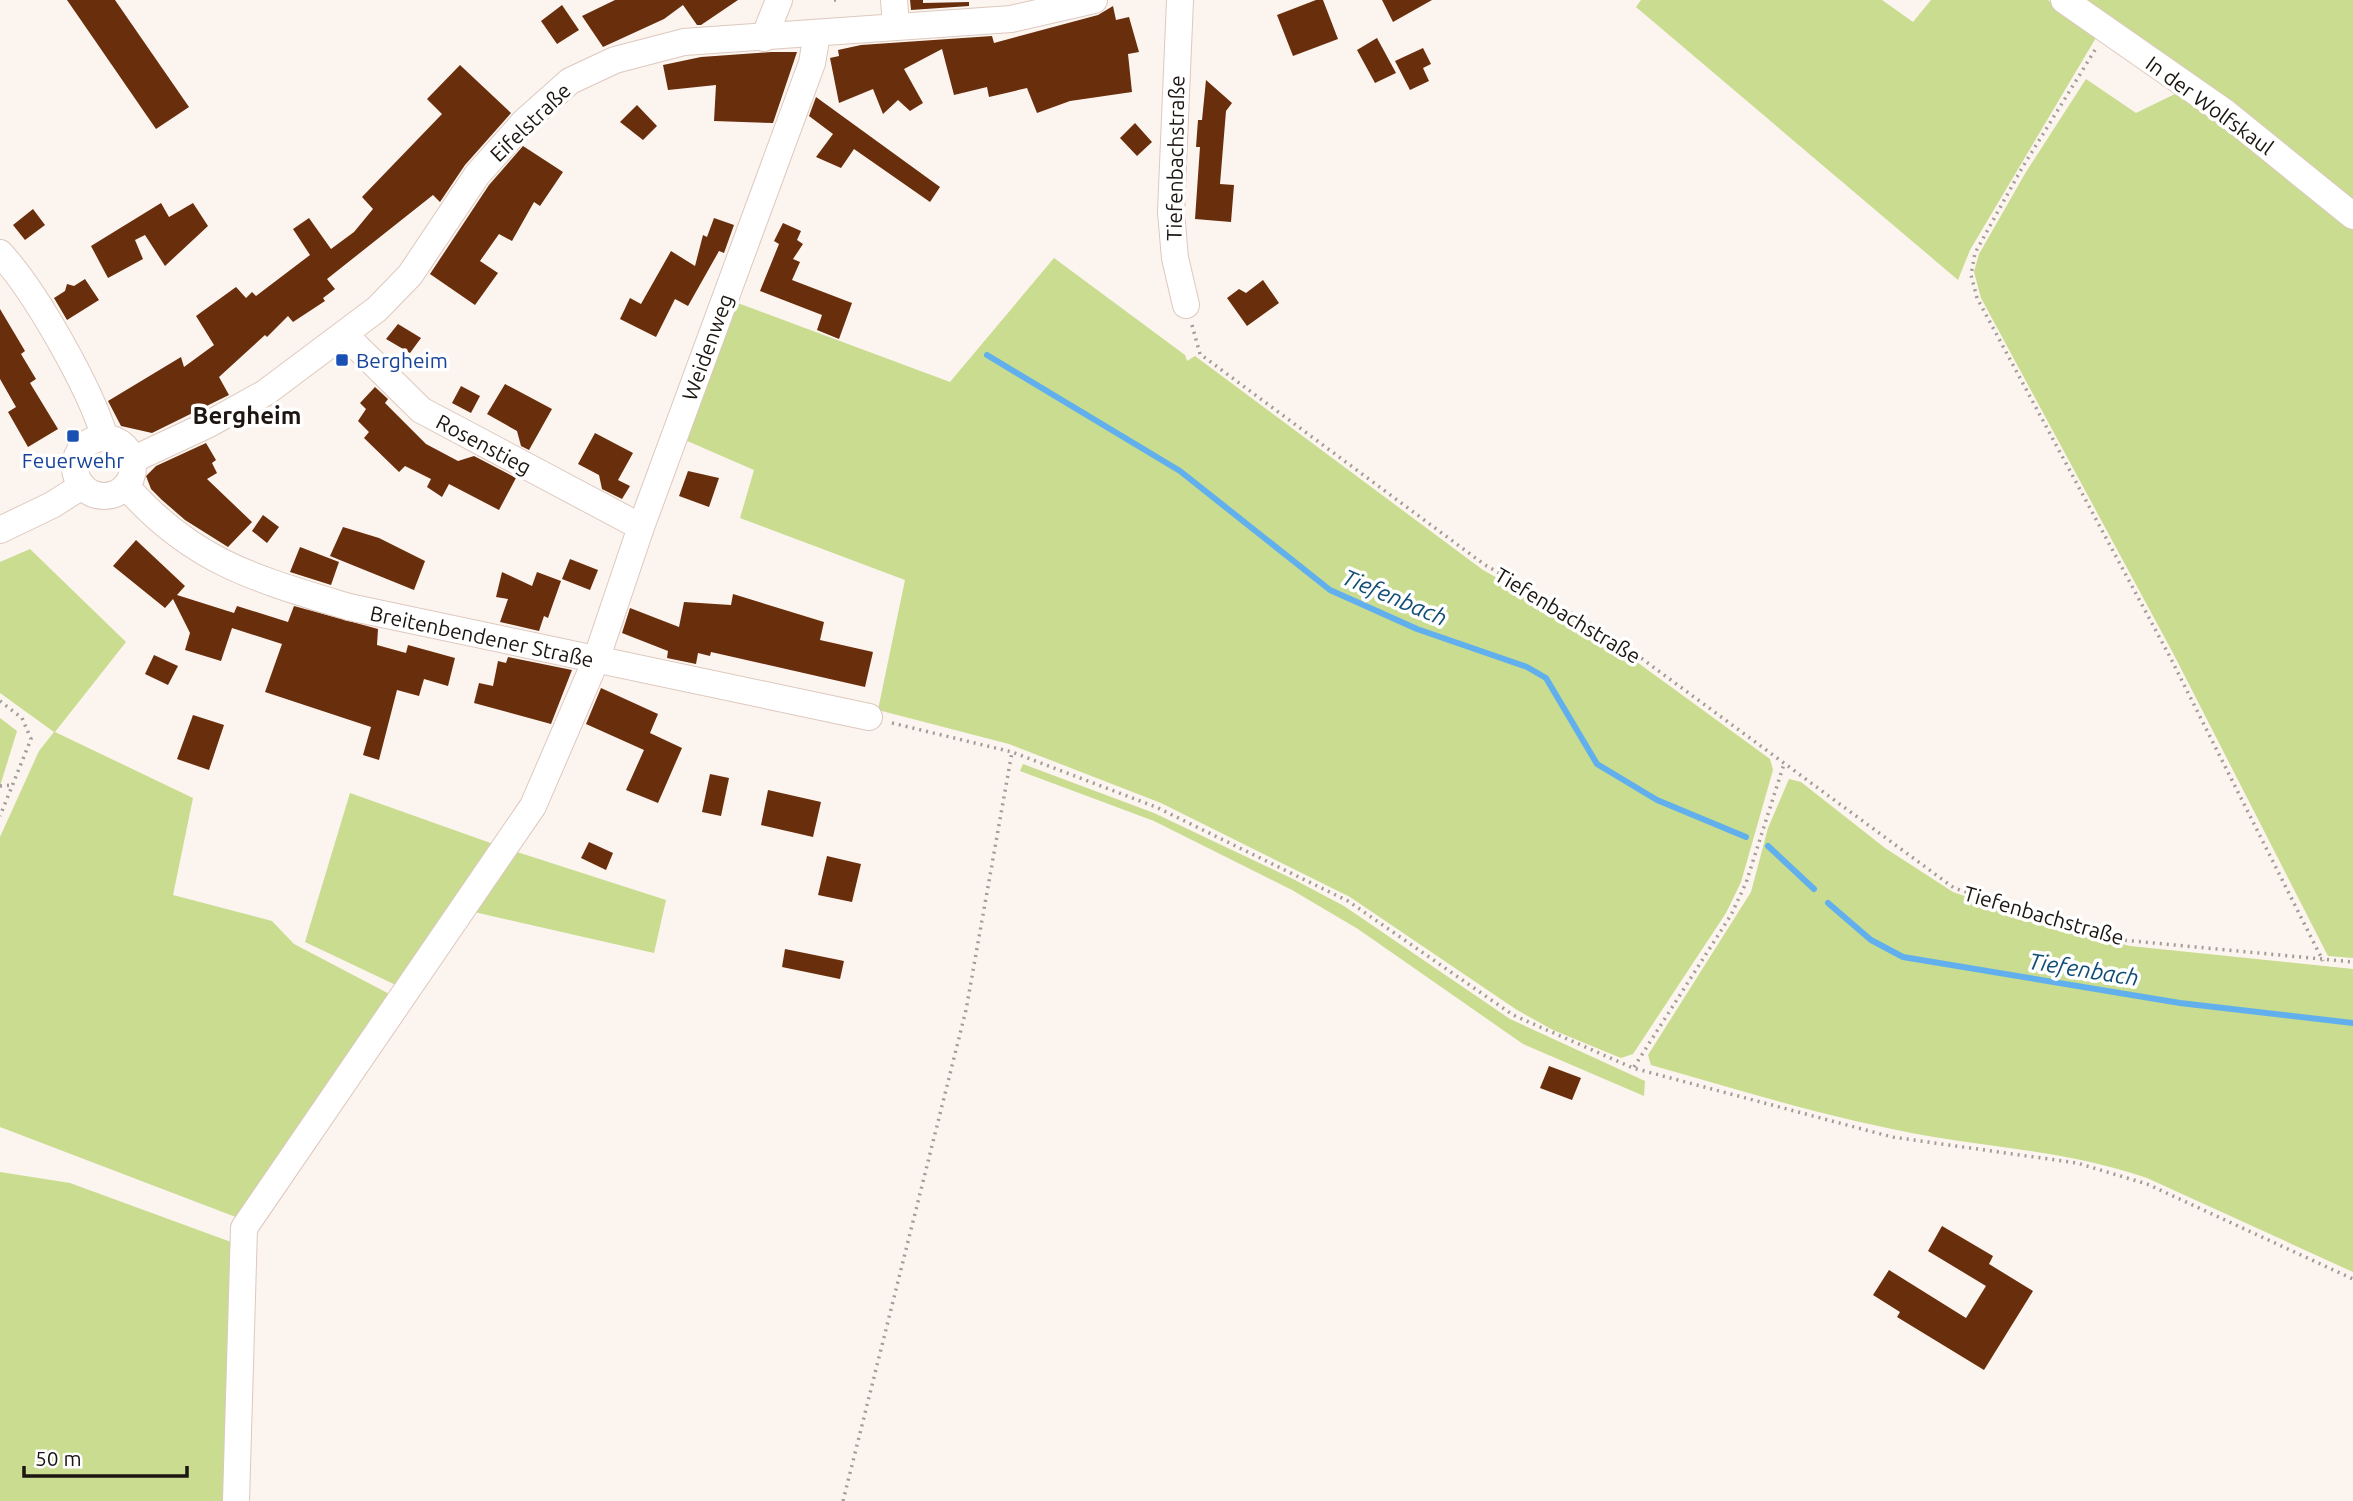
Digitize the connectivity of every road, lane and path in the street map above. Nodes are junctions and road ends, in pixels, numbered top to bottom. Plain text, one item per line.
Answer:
1 (779, 0) edge
2 (834, 0) edge
3 (840, 0) edge
4 (1094, 0) edge
5 (1180, 0) edge
6 (2064, 0) edge
7 (895, 13) edge
8 (2107, 31) junction
9 (817, 34) junction
10 (764, 38) junction
11 (2353, 216) edge
12 (0, 253) edge
13 (1186, 305) joint
14 (345, 335) junction
15 (105, 438) junction
16 (144, 455) junction
17 (82, 486) junction
18 (126, 486) junction
19 (641, 527) junction
20 (0, 530) edge
21 (596, 660) junction
22 (0, 701) edge
23 (869, 717) joint
24 (1012, 752) junction
25 (1784, 764) junction
26 (14, 785) junction
27 (0, 786) edge
28 (0, 816) edge
29 (2323, 961) junction
30 (2353, 962) edge
31 (1633, 1068) junction
32 (2353, 1279) edge
33 (236, 1501) edge
34 (843, 1501) edge

1 - 10 street
2 - 3 path
4 - 7 street, Eifelstraße
5 - 13 street, Tiefenbachstraße
6 - 8 street, In der Wolfskaul
7 - 9 street, Eifelstraße
8 - 11 street, In der Wolfskaul
8 - 29 path
9 - 10 street, Eifelstraße
9 - 19 street, Weidenweg
10 - 14 street, Eifelstraße
12 - 15 street
13 - 25 path, Tiefenbachstraße
14 - 16 street, Eifelstraße
14 - 19 street, Rosenstieg
15 - 16 street
15 - 17 street
16 - 18 street
17 - 18 street
17 - 20 street
18 - 21 street, Breitenbendener Straße
19 - 21 street, Weidenweg
21 - 23 street, Breitenbendener Straße
21 - 33 street, Weidenweg
22 - 26 path
23 - 24 path
24 - 31 path
24 - 34 path
25 - 29 path, Tiefenbachstraße
25 - 31 path
26 - 27 path
26 - 28 path
29 - 30 path, Tiefenbachstraße
31 - 32 path

